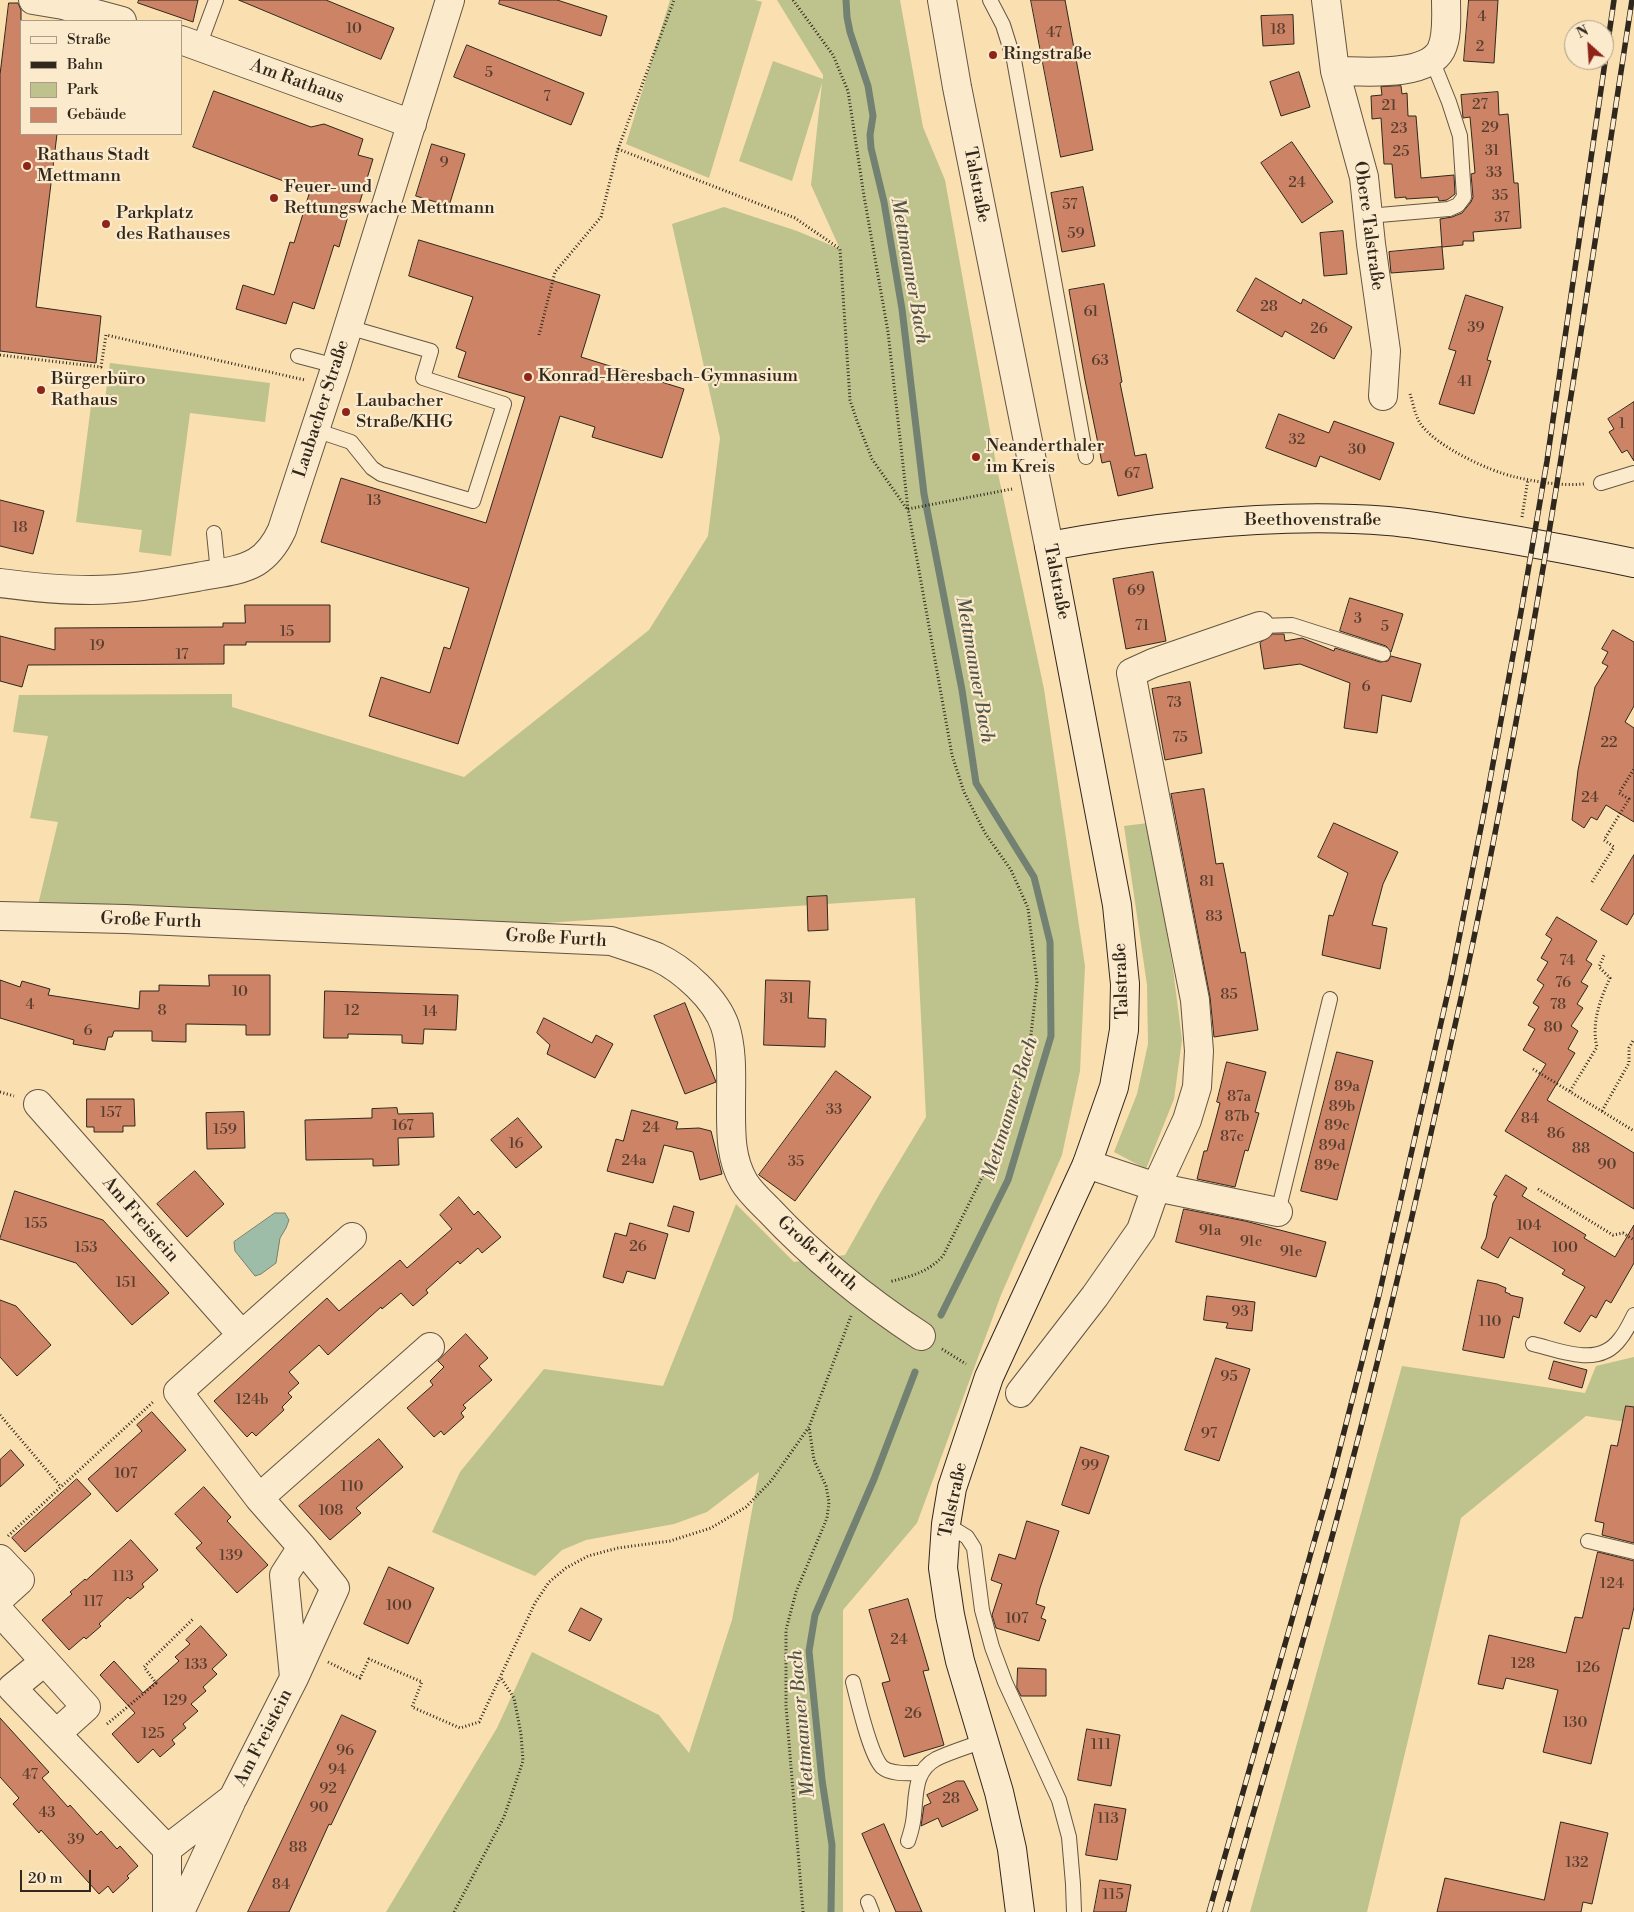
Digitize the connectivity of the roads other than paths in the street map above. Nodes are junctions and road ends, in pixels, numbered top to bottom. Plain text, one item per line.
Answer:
1 (34, 0) edge
2 (216, 0) edge
3 (450, 0) edge
4 (942, 0) edge
5 (990, 0) edge
6 (1326, 0) edge
7 (1446, 0) edge
8 (106, 19) edge
9 (190, 43) edge
10 (1432, 60) junction
11 (1334, 71) junction
12 (412, 124) junction
13 (1368, 216) junction
14 (348, 327) junction
15 (298, 356) dead end
16 (333, 376) junction
17 (1383, 396) dead end
18 (315, 430) junction
19 (1086, 457) dead end
20 (1634, 473) edge
21 (1601, 483) road end
22 (214, 533) dead end
23 (1049, 546) junction
24 (1634, 563) edge
25 (218, 573) junction
26 (0, 583) edge
27 (1260, 626) joint
28 (1383, 654) dead end
29 (0, 916) edge
30 (1330, 999) dead end
31 (38, 1104) dead end
32 (1087, 1164) junction
33 (1156, 1187) junction
34 (1278, 1212) joint
35 (352, 1237) dead end
36 (1634, 1315) edge
37 (242, 1336) junction
38 (921, 1336) road end
39 (1533, 1344) dead end
40 (430, 1347) dead end
41 (1020, 1393) dead end
42 (259, 1498) junction
43 (946, 1524) junction
44 (1588, 1541) dead end
45 (302, 1547) junction
46 (3, 1548) edge
47 (1634, 1552) edge
48 (0, 1598) edge
49 (0, 1612) edge
50 (44, 1662) junction
51 (294, 1678) junction
52 (852, 1682) dead end
53 (6, 1693) edge
54 (56, 1734) junction
55 (983, 1741) junction
56 (920, 1773) junction
57 (233, 1798) junction
58 (908, 1841) dead end
59 (167, 1849) junction
60 (168, 1912) edge
61 (180, 1912) edge
62 (1020, 1912) edge
63 (1074, 1912) edge

1 - 8 street
2 - 9 lane
3 - 12 street, Laubacher Straße
4 - 23 street, Talstraße
5 - 19 lane
6 - 11 street, Obere Talstraße
7 - 10 street
9 - 12 street, Am Rathaus
10 - 11 street
10 - 13 lane
11 - 13 street, Obere Talstraße
12 - 14 street, Laubacher Straße
13 - 17 street, Obere Talstraße
14 - 16 street, Laubacher Straße
14 - 18 lane
15 - 16 lane
16 - 18 street, Laubacher Straße
18 - 25 street, Laubacher Straße
20 - 21 lane
22 - 25 lane
23 - 24 street, Beethovenstraße
23 - 32 street, Talstraße
25 - 26 street, Laubacher Straße
27 - 28 lane
27 - 33 street
29 - 38 street, Große Furth
30 - 34 lane
31 - 37 street, Am Freistein
32 - 33 street
32 - 43 street, Talstraße
33 - 34 street
33 - 41 street
35 - 37 street, Am Freistein
36 - 39 lane
37 - 42 street, Am Freistein
40 - 42 street
42 - 45 street, Am Freistein
43 - 55 street, Talstraße
43 - 63 lane
44 - 47 lane
45 - 51 street, Am Freistein
45 - 51 street, Am Freistein
46 - 48 street
49 - 50 street
50 - 53 street
50 - 54 street
51 - 57 street, Am Freistein
52 - 56 lane
53 - 54 street
54 - 59 street
55 - 56 lane
55 - 62 street, Talstraße
56 - 58 lane
57 - 59 street, Am Freistein
57 - 61 street, Am Freistein
59 - 60 street

